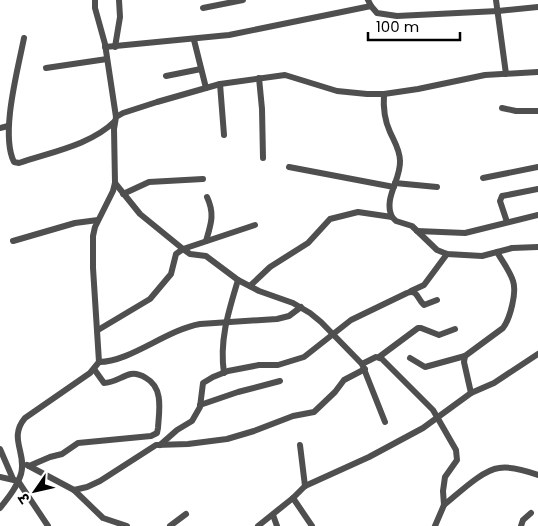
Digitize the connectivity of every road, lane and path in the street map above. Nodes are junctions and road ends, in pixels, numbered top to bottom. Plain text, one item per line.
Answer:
1 (95, 0) edge
2 (119, 0) edge
3 (243, 0) edge
4 (496, 0) edge
5 (370, 3) edge
6 (538, 7) edge
7 (203, 8) dead end
8 (498, 11) junction
9 (24, 38) dead end
10 (194, 40) junction
11 (115, 46) junction
12 (105, 47) junction
13 (107, 58) junction
14 (46, 68) dead end
15 (201, 69) junction
16 (538, 72) edge
17 (506, 74) junction
18 (166, 76) dead end
19 (259, 78) junction
20 (220, 84) junction
21 (206, 88) junction
22 (384, 94) junction
23 (502, 108) dead end
24 (538, 111) edge
25 (115, 119) junction
26 (8, 126) junction
27 (0, 128) edge
28 (224, 135) dead end
29 (263, 158) dead end
30 (289, 167) dead end
31 (538, 167) edge
32 (483, 178) dead end
33 (203, 179) dead end
34 (115, 183) junction
35 (395, 185) junction
36 (437, 187) dead end
37 (538, 189) edge
38 (123, 194) junction
39 (207, 197) dead end
40 (538, 215) edge
41 (392, 217) junction
42 (98, 220) junction
43 (507, 222) junction
44 (256, 225) dead end
45 (417, 230) junction
46 (13, 241) dead end
47 (206, 241) junction
48 (538, 246) edge
49 (183, 249) junction
50 (497, 252) junction
51 (448, 254) junction
52 (238, 280) junction
53 (250, 286) junction
54 (412, 291) junction
55 (437, 300) dead end
56 (301, 307) junction
57 (226, 322) junction
58 (455, 329) dead end
59 (98, 330) junction
60 (333, 334) junction
61 (538, 354) edge
62 (465, 356) junction
63 (379, 357) junction
64 (410, 358) dead end
65 (99, 362) junction
66 (364, 366) junction
67 (94, 369) junction
68 (224, 373) junction
69 (280, 381) dead end
70 (471, 393) junction
71 (200, 405) junction
72 (438, 416) junction
73 (385, 422) dead end
74 (160, 445) junction
75 (300, 445) dead end
76 (0, 449) edge
77 (22, 462) junction
78 (30, 466) junction
79 (538, 473) edge
80 (0, 477) edge
81 (16, 480) junction
82 (305, 486) junction
83 (74, 490) junction
84 (293, 498) junction
85 (444, 505) junction
86 (0, 508) edge
87 (531, 513) dead end
88 (186, 514) dead end
89 (273, 514) junction
90 (48, 526) edge
91 (127, 526) edge
92 (170, 526) edge
93 (258, 526) edge
94 (277, 526) edge
95 (312, 526) edge
96 (435, 526) edge
97 (521, 526) edge

1 - 12 street
2 - 11 street
3 - 7 street
4 - 8 street
5 - 8 street
5 - 10 street
6 - 8 street
8 - 17 street
9 - 26 street
10 - 11 street
10 - 15 street
11 - 12 street
12 - 13 street
13 - 14 street
13 - 25 street
15 - 18 street
15 - 21 street
16 - 17 street
17 - 22 street
19 - 20 street
19 - 22 street
19 - 29 street
20 - 21 street
20 - 28 street
21 - 25 street
22 - 35 street
23 - 24 street
25 - 26 street
25 - 34 street
26 - 27 street
30 - 35 street
31 - 32 street
33 - 38 street
34 - 38 street
34 - 42 street
35 - 36 street
35 - 41 street
37 - 43 street
38 - 49 street
39 - 47 street
40 - 43 street
41 - 45 street
41 - 53 street
42 - 46 street
42 - 59 street
43 - 45 street
44 - 47 street
45 - 51 street
47 - 49 street
48 - 50 street
49 - 52 street
49 - 59 street
50 - 51 street
50 - 62 street
51 - 54 street
52 - 53 street
52 - 57 street
53 - 56 street
54 - 55 street
54 - 60 street
56 - 57 street
56 - 60 street
57 - 65 street
57 - 68 street
58 - 63 street
59 - 65 street
60 - 66 street
60 - 68 street
61 - 70 street
62 - 64 street
62 - 70 street
63 - 66 street
63 - 72 street
65 - 67 street
66 - 73 street
66 - 74 street
67 - 77 street
67 - 78 street
68 - 71 street
69 - 71 street
70 - 72 street
71 - 74 street
72 - 82 street
72 - 85 street
74 - 83 street
75 - 82 street
76 - 81 street
77 - 78 street
77 - 81 street
78 - 83 street
79 - 85 street
80 - 81 street
81 - 86 street
81 - 90 street
82 - 84 street
83 - 91 street
84 - 89 street
84 - 95 street
85 - 96 street
87 - 97 street
88 - 92 street
89 - 93 street
89 - 94 street

